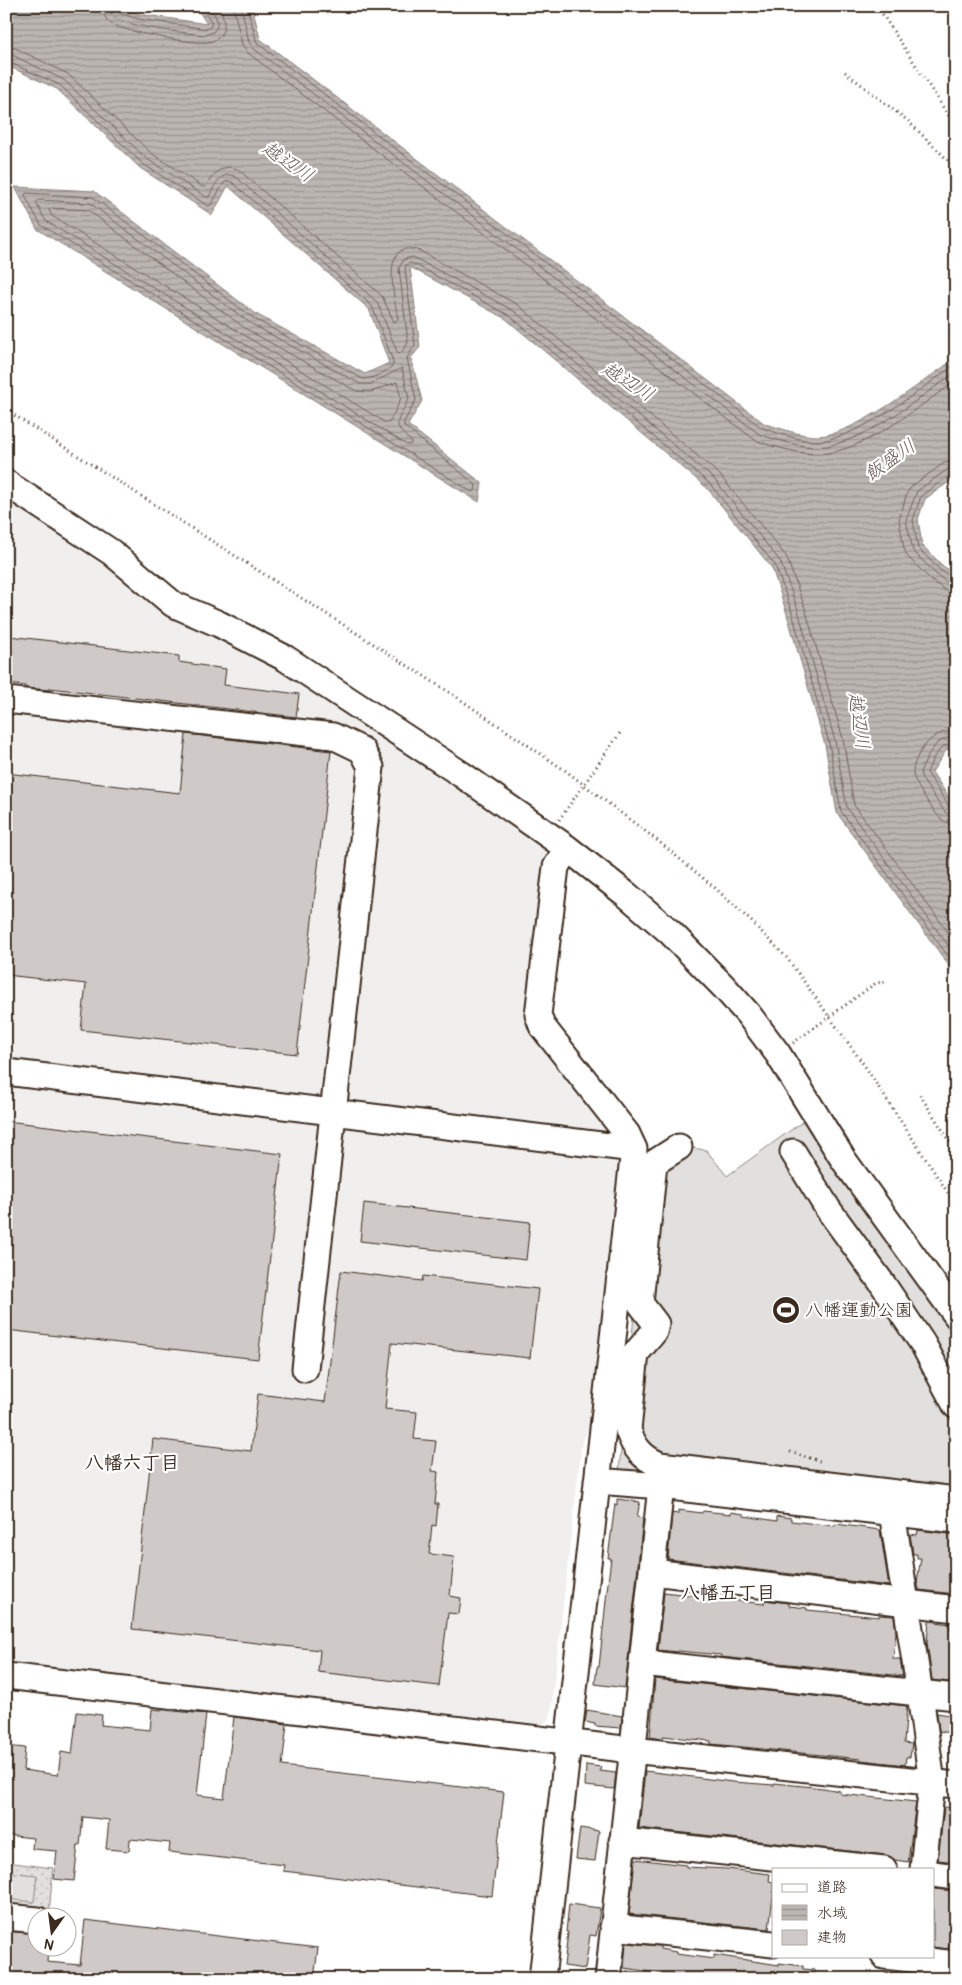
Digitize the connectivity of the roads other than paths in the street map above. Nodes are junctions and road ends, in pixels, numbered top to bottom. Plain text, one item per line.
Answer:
1 (6, 482) edge
2 (6, 700) edge
3 (567, 848) junction
4 (6, 1072) edge
5 (333, 1111) junction
6 (679, 1147) dead end
7 (793, 1152) dead end
8 (640, 1158) junction
9 (956, 1315) edge
10 (305, 1369) dead end
11 (956, 1406) edge
12 (597, 1481) junction
13 (661, 1486) junction
14 (946, 1509) edge
15 (892, 1512) junction
16 (653, 1572) junction
17 (906, 1603) junction
18 (956, 1609) edge
19 (642, 1663) junction
20 (6, 1676) edge
21 (920, 1694) junction
22 (956, 1697) edge
23 (567, 1742) junction
24 (632, 1750) junction
25 (944, 1784) edge
26 (622, 1841) junction
27 (875, 1868) edge
28 (922, 1868) edge
29 (934, 1874) edge
30 (956, 1876) edge
31 (6, 1916) edge
32 (28, 1919) edge
33 (613, 1927) junction
34 (772, 1944) edge
35 (890, 1958) edge
36 (956, 1964) edge
37 (912, 1965) edge
38 (542, 1979) edge
39 (608, 1979) edge

1 - 3 street
2 - 5 street
3 - 8 street
3 - 9 street
4 - 5 street
5 - 8 street
5 - 10 street
6 - 8 street
7 - 11 street
8 - 12 street
8 - 14 street
12 - 13 street
12 - 23 street
13 - 15 street
13 - 16 street
14 - 15 street
15 - 17 street
16 - 17 street
16 - 19 street
17 - 18 street
17 - 21 street
19 - 21 street
19 - 24 street
20 - 23 street
21 - 22 street
21 - 25 street
23 - 24 street
23 - 38 street
24 - 25 street
24 - 26 street
25 - 28 street
26 - 27 street
26 - 33 street
29 - 30 street
31 - 32 street
33 - 34 street
33 - 39 street
35 - 37 street
36 - 37 street

